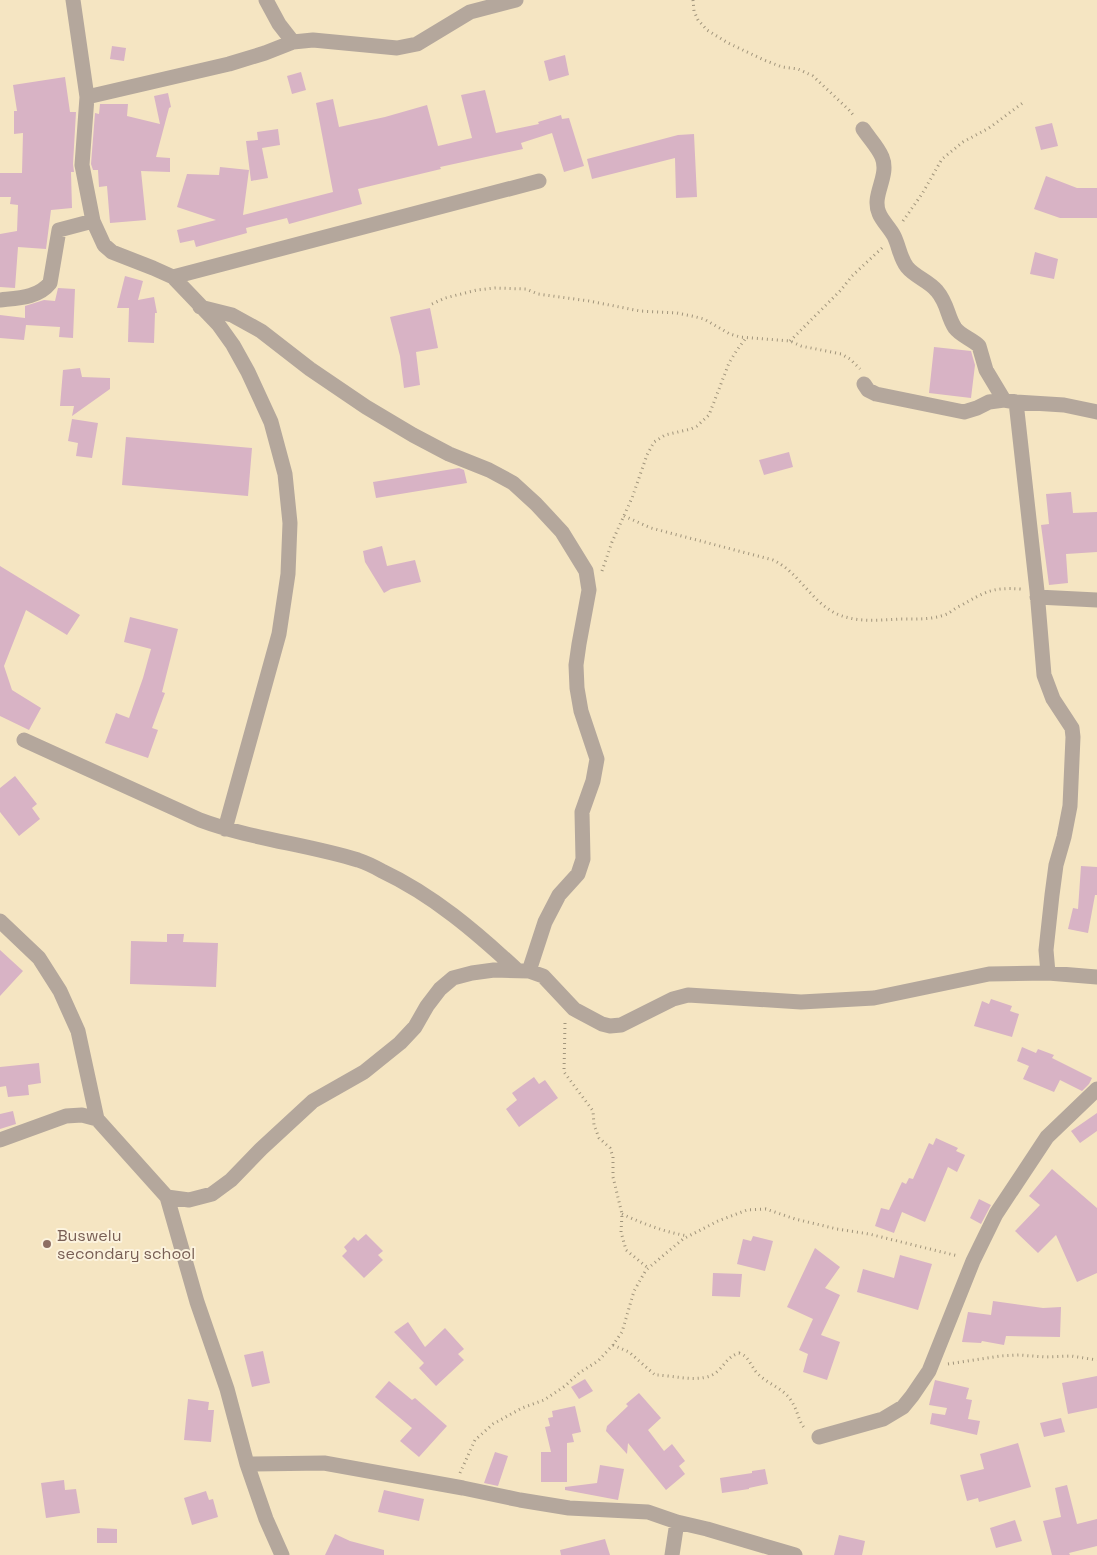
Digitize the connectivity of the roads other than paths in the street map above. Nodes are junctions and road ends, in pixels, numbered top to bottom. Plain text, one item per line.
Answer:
1 (74, 0) edge
2 (266, 0) edge
3 (516, 0) edge
4 (468, 6) edge
5 (293, 42) junction
6 (87, 97) junction
7 (863, 129) road end
8 (538, 181) dead end
9 (93, 221) junction
10 (173, 277) junction
11 (0, 300) edge
12 (200, 307) junction
13 (864, 384) road end
14 (1010, 401) junction
15 (1097, 412) edge
16 (1037, 594) junction
17 (1097, 600) edge
18 (24, 740) dead end
19 (225, 829) junction
20 (0, 921) edge
21 (523, 971) junction
22 (1048, 973) junction
23 (1097, 977) edge
24 (1097, 1089) edge
25 (97, 1119) junction
26 (0, 1140) edge
27 (167, 1196) junction
28 (819, 1437) road end
29 (247, 1464) junction
30 (677, 1522) junction
31 (282, 1555) edge
32 (672, 1555) edge
33 (795, 1555) edge

1 - 6 street
2 - 5 street
3 - 4 street
4 - 5 street
5 - 6 street
6 - 9 street
7 - 14 street
8 - 10 street
9 - 10 street
9 - 11 street
10 - 12 street
12 - 19 street
12 - 21 street
13 - 14 street
14 - 15 street
14 - 16 street
16 - 17 street
16 - 22 street
18 - 19 street
19 - 21 street
20 - 25 street
21 - 22 street
21 - 27 street
22 - 23 street
24 - 28 street
25 - 26 street
25 - 27 street
27 - 29 street
29 - 30 street
29 - 31 street
30 - 32 street
30 - 33 street

